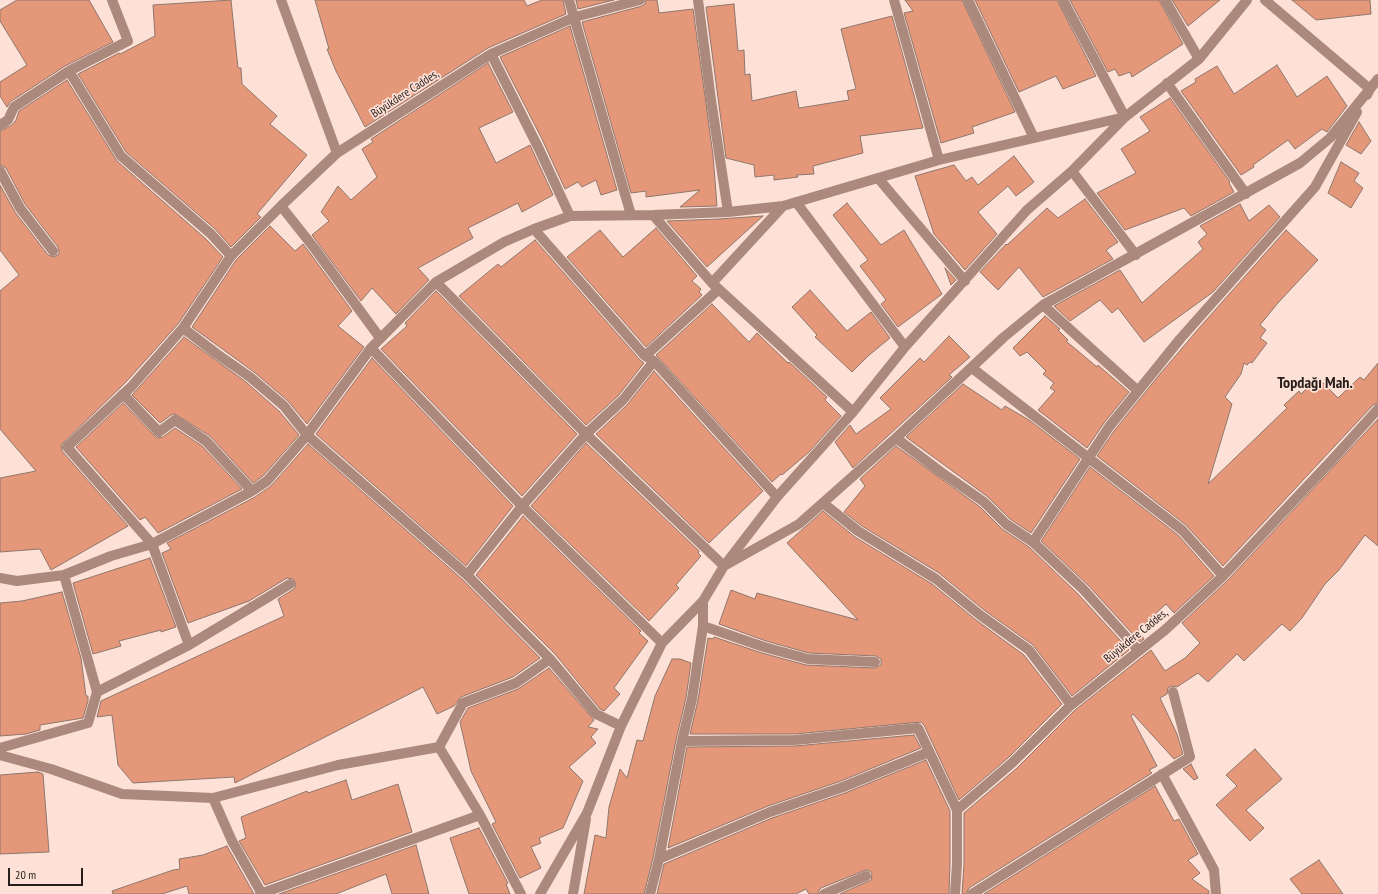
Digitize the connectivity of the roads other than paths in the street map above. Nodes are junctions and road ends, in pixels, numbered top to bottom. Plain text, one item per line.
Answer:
1 (112, 0) edge
2 (281, 0) edge
3 (569, 0) edge
4 (640, 0) edge
5 (698, 0) edge
6 (894, 0) edge
7 (968, 0) edge
8 (1063, 0) edge
9 (1165, 0) edge
10 (1247, 0) edge
11 (1264, 0) edge
12 (574, 17) junction
13 (491, 54) junction
14 (1199, 59) junction
15 (69, 71) junction
16 (1378, 79) edge
17 (1167, 83) junction
18 (1370, 89) junction
19 (1125, 117) junction
20 (0, 125) edge
21 (1034, 138) junction
22 (337, 153) junction
23 (939, 160) junction
24 (0, 171) edge
25 (1072, 171) junction
26 (878, 178) junction
27 (1246, 194) junction
28 (796, 202) junction
29 (281, 206) junction
30 (783, 206) junction
31 (728, 212) junction
32 (630, 215) junction
33 (653, 215) junction
34 (570, 216) junction
35 (534, 228) junction
36 (53, 251) dead end
37 (1136, 255) junction
38 (231, 256) junction
39 (965, 281) junction
40 (436, 282) junction
41 (716, 286) junction
42 (1044, 305) junction
43 (183, 328) junction
44 (380, 338) junction
45 (905, 347) junction
46 (371, 348) junction
47 (645, 356) junction
48 (654, 361) junction
49 (972, 368) junction
50 (1138, 391) junction
51 (123, 394) junction
52 (1378, 409) edge
53 (854, 412) junction
54 (586, 434) junction
55 (307, 435) junction
56 (896, 438) junction
57 (1090, 458) junction
58 (252, 491) junction
59 (777, 497) junction
60 (824, 504) junction
61 (522, 506) junction
62 (1033, 542) junction
63 (152, 544) junction
64 (724, 566) junction
65 (64, 575) junction
66 (467, 575) junction
67 (1223, 576) junction
68 (0, 578) edge
69 (290, 584) dead end
70 (703, 601) junction
71 (703, 626) junction
72 (662, 642) junction
73 (190, 645) junction
74 (1138, 650) junction
75 (550, 659) junction
76 (875, 662) dead end
77 (97, 692) junction
78 (1173, 692) dead end
79 (1071, 705) junction
80 (621, 726) junction
81 (682, 741) junction
82 (439, 747) junction
83 (0, 748) edge
84 (929, 752) junction
85 (0, 755) edge
86 (1162, 774) junction
87 (213, 798) junction
88 (957, 810) junction
89 (587, 813) junction
90 (480, 815) junction
91 (659, 859) junction
92 (866, 876) dead end
93 (261, 894) edge
94 (521, 894) edge
95 (540, 894) edge
96 (573, 894) edge
97 (650, 894) edge
98 (824, 894) edge
99 (955, 894) edge
100 (972, 894) edge
101 (1216, 894) edge

1 - 15 street
2 - 22 street
3 - 12 street
4 - 12 street, Büyükdere Caddes,
5 - 31 street
6 - 23 street
7 - 21 street
8 - 19 street
9 - 14 street
10 - 14 street
11 - 18 street
12 - 13 street, Büyükdere Caddes,
12 - 32 street
13 - 22 street, Büyükdere Caddes,
13 - 34 street
14 - 17 street
15 - 20 street
15 - 38 street
16 - 18 street
17 - 19 street
17 - 27 street
18 - 27 street
18 - 50 street
19 - 21 street
19 - 25 street
21 - 23 street
22 - 29 street, Büyükdere Caddes,
23 - 26 street
24 - 36 street
25 - 37 street
25 - 39 street
26 - 28 street
26 - 39 street
27 - 37 street
28 - 30 street
28 - 45 street
29 - 38 street, Büyükdere Caddes,
29 - 44 street
30 - 31 street
30 - 41 street
31 - 33 street
32 - 33 street
32 - 34 street
33 - 41 street
34 - 35 street
35 - 40 street
35 - 47 street
37 - 42 street
38 - 43 street, Büyükdere Caddes,
39 - 45 street
40 - 44 street
40 - 54 street
41 - 47 street
41 - 53 street
42 - 49 street
42 - 50 street
43 - 51 street, Büyükdere Caddes,
43 - 55 street
44 - 46 street
45 - 53 street
46 - 55 street
46 - 61 street
47 - 48 street
48 - 54 street
48 - 59 street
49 - 56 street
49 - 57 street
50 - 57 street
51 - 58 street
51 - 63 street, Büyükdere Caddes,
52 - 67 street, Büyükdere Caddes,
53 - 59 street
54 - 61 street
54 - 64 street
55 - 58 street
55 - 66 street
56 - 60 street
56 - 62 street
57 - 62 street
57 - 67 street
58 - 63 street
59 - 64 street
60 - 64 street
60 - 79 street
61 - 66 street
61 - 72 street
62 - 74 street
63 - 65 street
63 - 73 street
64 - 70 street
65 - 68 street
65 - 77 street
66 - 75 street
67 - 74 street, Büyükdere Caddes,
69 - 73 street
70 - 71 street
70 - 72 street
71 - 76 street
71 - 81 street
72 - 80 street
73 - 77 street
74 - 79 street, Büyükdere Caddes,
75 - 80 street
75 - 82 street
77 - 83 street
78 - 86 street
79 - 88 street, Büyükdere Caddes,
80 - 89 street
81 - 84 street
81 - 91 street
82 - 87 street
82 - 90 street
84 - 88 street
84 - 91 street
85 - 87 street
86 - 100 street
86 - 101 street
87 - 93 street
88 - 99 street
89 - 95 street
89 - 96 street
90 - 93 street
90 - 94 street
91 - 97 street
92 - 98 street

